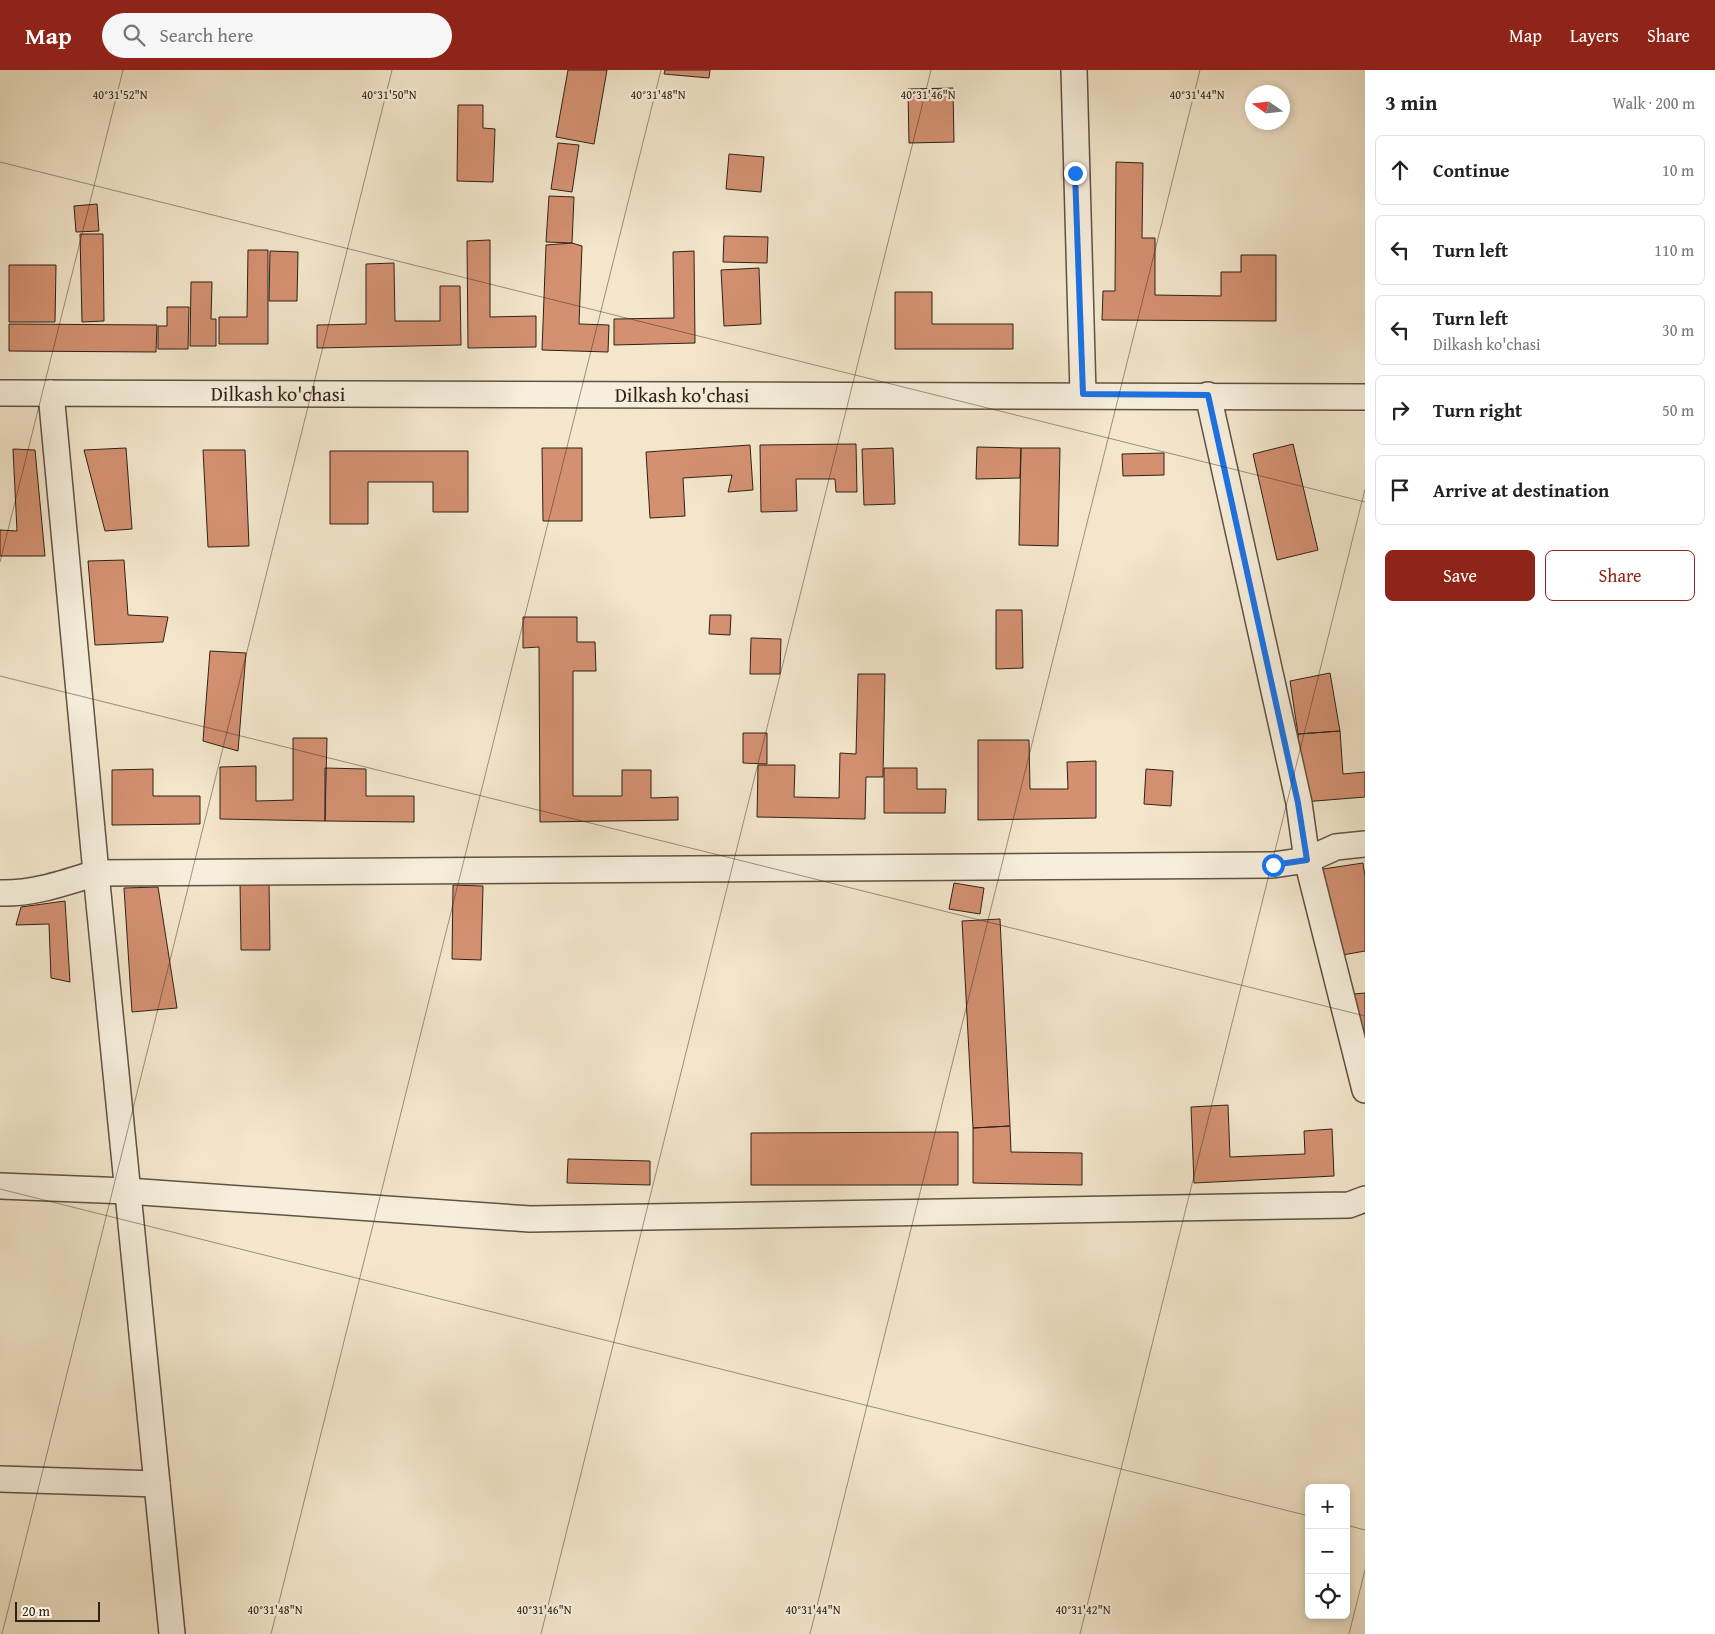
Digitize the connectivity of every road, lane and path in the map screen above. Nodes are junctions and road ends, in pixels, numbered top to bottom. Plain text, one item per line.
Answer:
1 (1074, 70) edge
2 (0, 393) edge
3 (51, 393) junction
4 (1083, 394) junction
5 (1208, 395) junction
6 (1365, 397) edge
7 (1365, 844) edge
8 (1307, 860) junction
9 (96, 873) junction
10 (0, 893) edge
11 (1365, 1090) edge
12 (0, 1186) edge
13 (128, 1191) junction
14 (1365, 1199) edge
15 (0, 1479) edge
16 (157, 1484) junction
17 (172, 1634) edge

1 - 4 street
2 - 3 street, Dilkash ko'chasi
3 - 4 street, Dilkash ko'chasi
3 - 9 street
4 - 5 street, Dilkash ko'chasi
5 - 6 street, Dilkash ko'chasi
5 - 8 street
7 - 8 street
8 - 9 street
8 - 11 street
9 - 10 street
9 - 13 street
12 - 13 street
13 - 14 street
13 - 16 street
15 - 16 street
16 - 17 street

